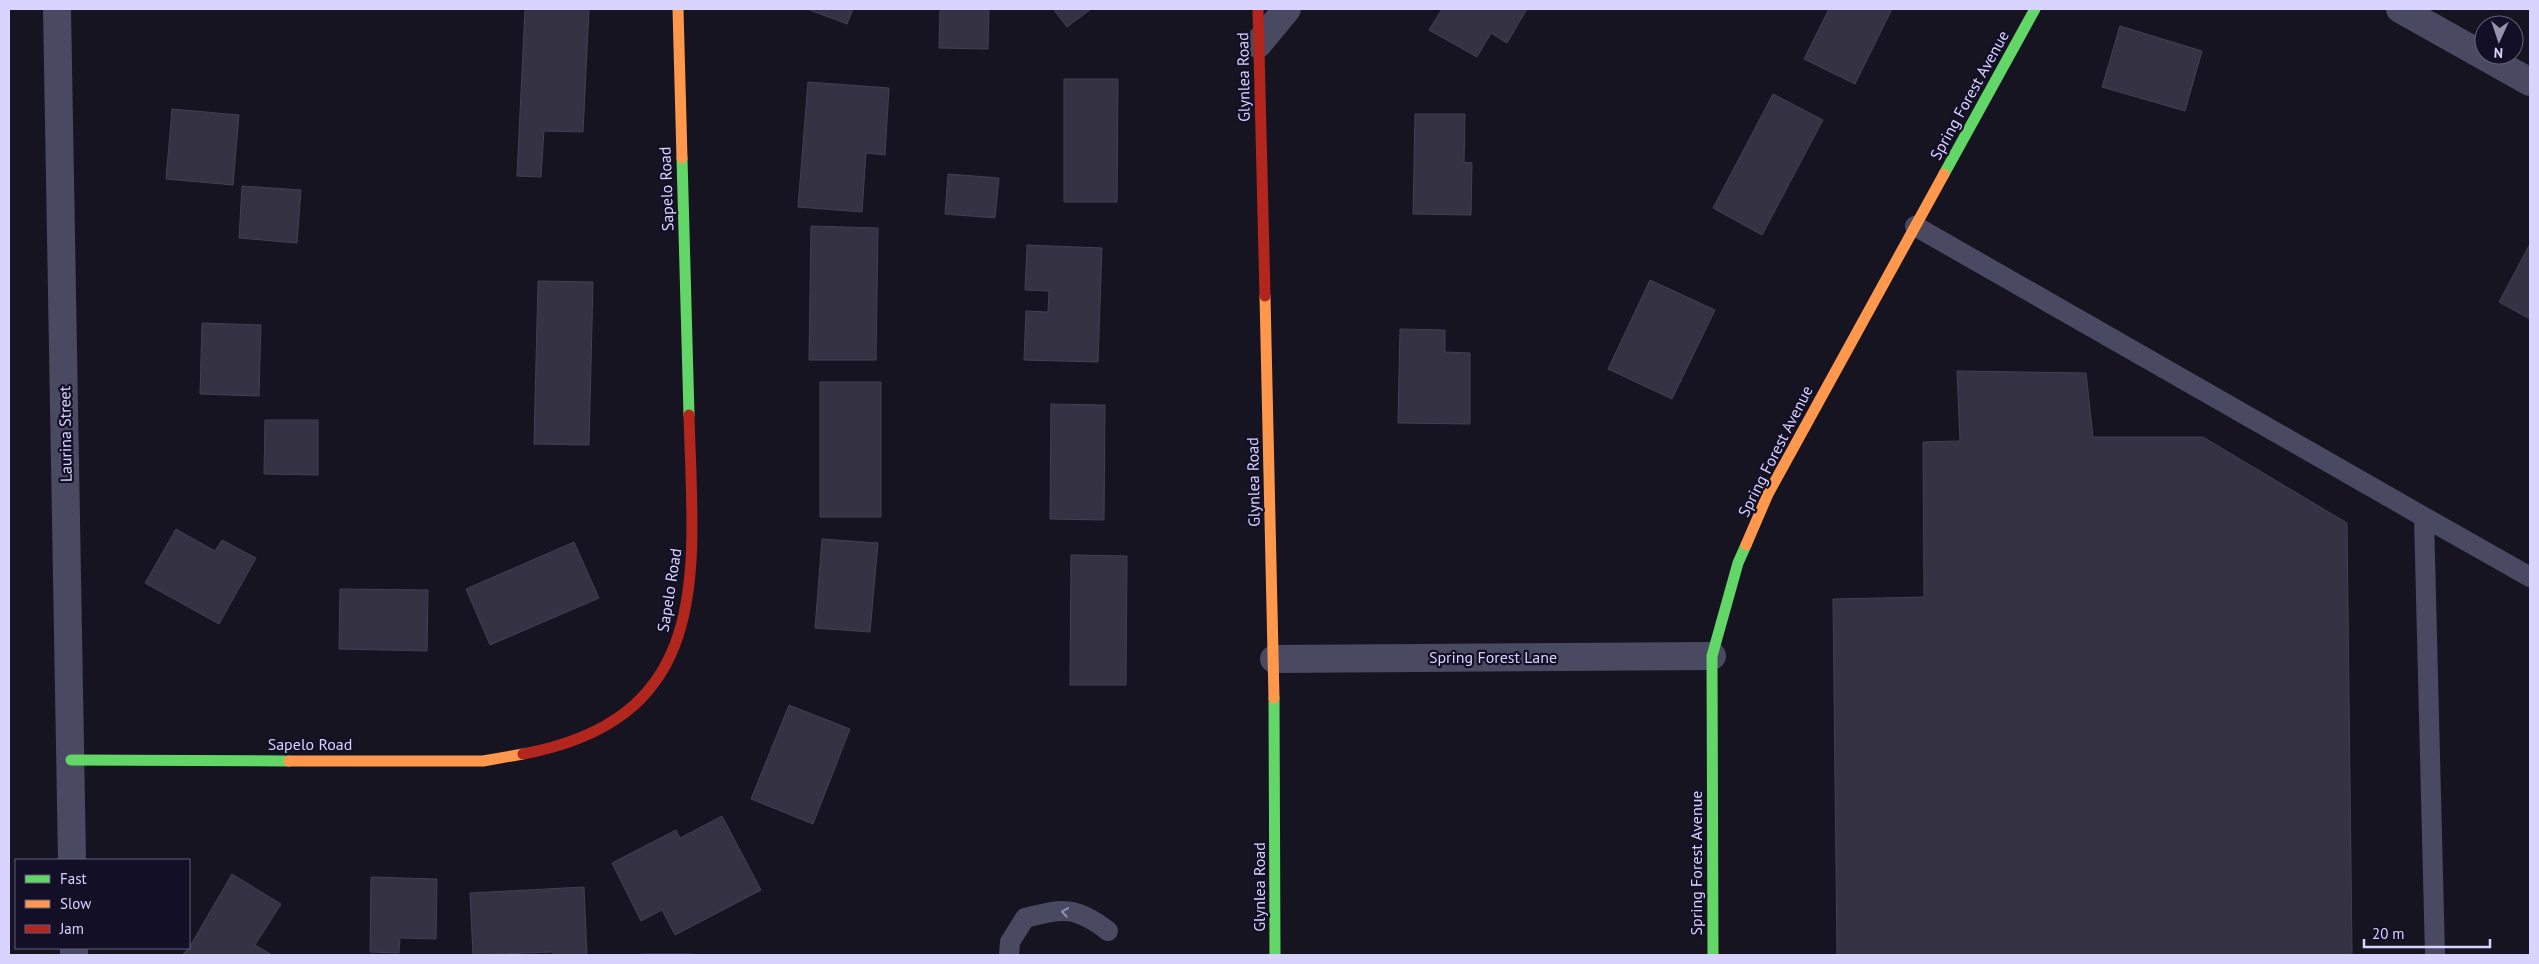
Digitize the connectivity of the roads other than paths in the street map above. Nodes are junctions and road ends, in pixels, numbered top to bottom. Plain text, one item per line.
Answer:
1 (57, 9) edge
2 (678, 9) edge
3 (1258, 9) edge
4 (1287, 9) edge
5 (2035, 9) edge
6 (2400, 9) edge
7 (1258, 44) junction
8 (2530, 82) edge
9 (1915, 226) junction
10 (2424, 517) junction
11 (2530, 577) edge
12 (1712, 656) junction
13 (1274, 659) junction
14 (71, 760) junction
15 (72, 859) edge
16 (1108, 931) dead end
17 (1010, 955) edge
18 (1275, 955) edge
19 (1713, 955) edge
20 (2435, 955) edge

1 - 14 street, Laurina Street
2 - 14 street, Sapelo Road
3 - 7 street, Glynlea Road
4 - 7 street
5 - 9 street, Spring Forest Avenue
6 - 8 street
7 - 13 street, Glynlea Road
9 - 10 lane
9 - 12 street, Spring Forest Avenue
10 - 11 lane
10 - 20 lane
12 - 13 street, Spring Forest Lane
12 - 19 street, Spring Forest Avenue
13 - 18 street, Glynlea Road
14 - 15 street, Laurina Street
16 -> 17 lane

